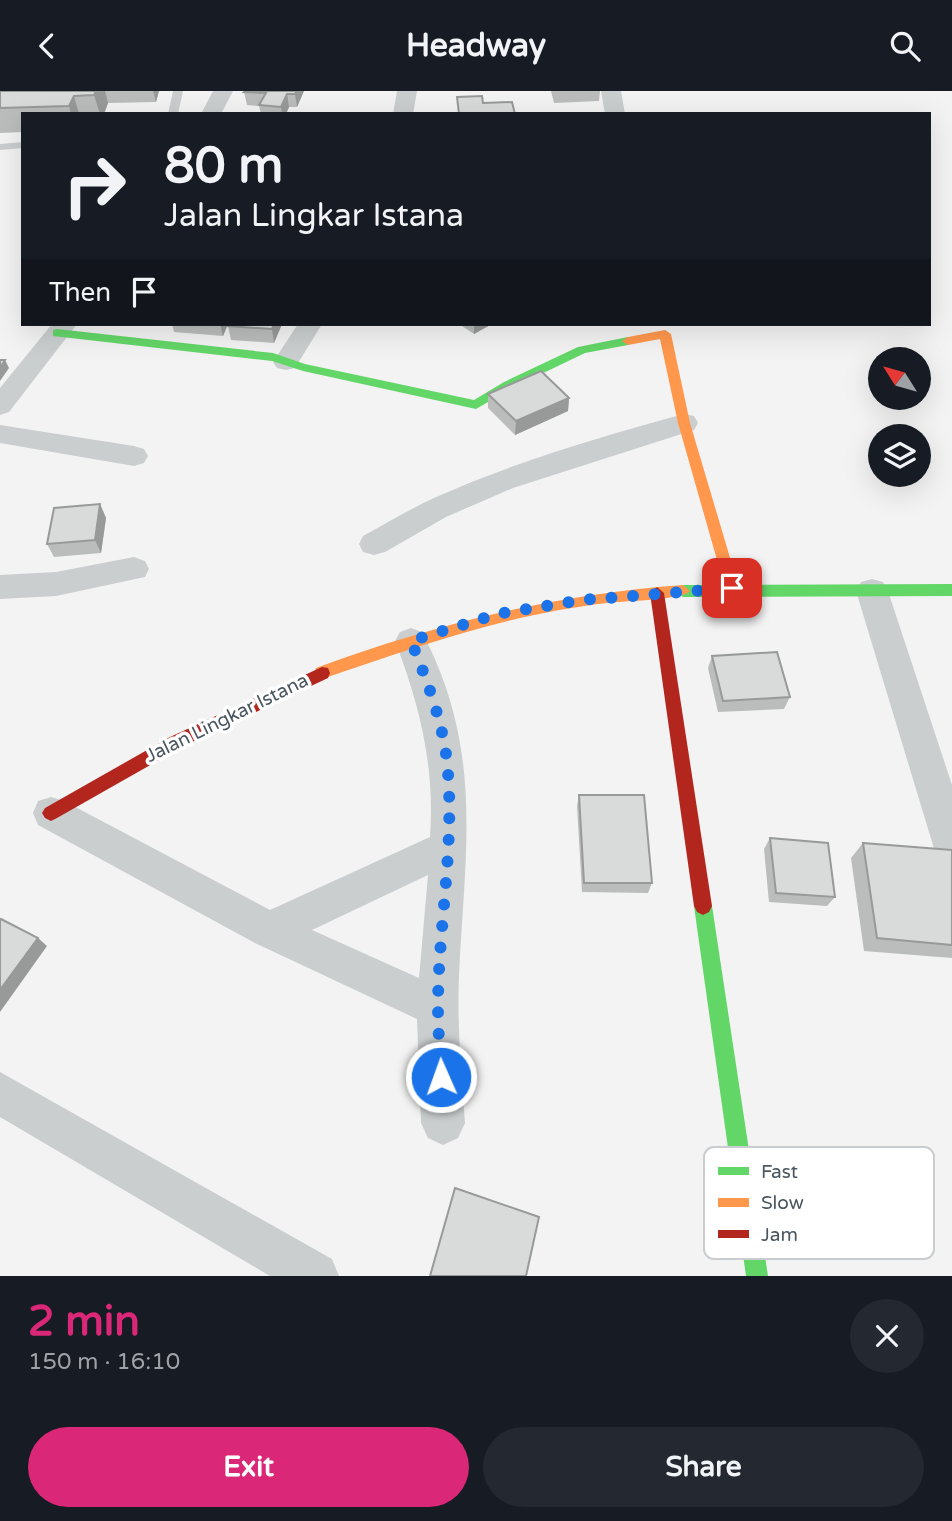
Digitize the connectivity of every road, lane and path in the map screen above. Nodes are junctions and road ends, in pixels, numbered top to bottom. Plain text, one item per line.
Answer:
1 (178, 91) edge
2 (223, 91) edge
3 (407, 91) edge
4 (611, 91) edge
5 (173, 112) edge
6 (212, 112) edge
7 (403, 112) edge
8 (615, 112) edge
9 (21, 145) edge
10 (0, 147) edge
11 (309, 326) edge
12 (61, 328) edge
13 (295, 364) junction
14 (0, 406) edge
15 (684, 423) junction
16 (0, 434) edge
17 (134, 456) dead end
18 (374, 544) dead end
19 (134, 569) dead end
20 (0, 587) edge
21 (732, 588) junction
22 (872, 590) junction
23 (952, 590) edge
24 (657, 593) junction
25 (411, 641) junction
26 (51, 813) joint
27 (448, 847) junction
28 (952, 853) edge
29 (269, 930) junction
30 (438, 1007) junction
31 (0, 1093) edge
32 (443, 1123) dead end
33 (738, 1147) edge
34 (315, 1276) edge

1 - 5 lane
2 - 6 street
3 - 7 street
4 - 8 street
9 - 10 lane
11 - 13 street
12 - 13 street
12 - 14 street
13 - 15 street
15 - 18 street
15 - 21 street
16 - 17 street
19 - 20 street
21 - 22 street, Jalan Lingkar Istana
21 - 24 street, Jalan Lingkar Istana
22 - 23 street, Jalan Lingkar Istana
22 - 28 street
24 - 25 street, Jalan Lingkar Istana
24 - 33 street
25 - 26 street, Jalan Lingkar Istana
25 - 27 street
26 - 29 street
27 - 29 street
27 - 30 street
29 - 30 street
30 - 32 street
31 - 34 street

